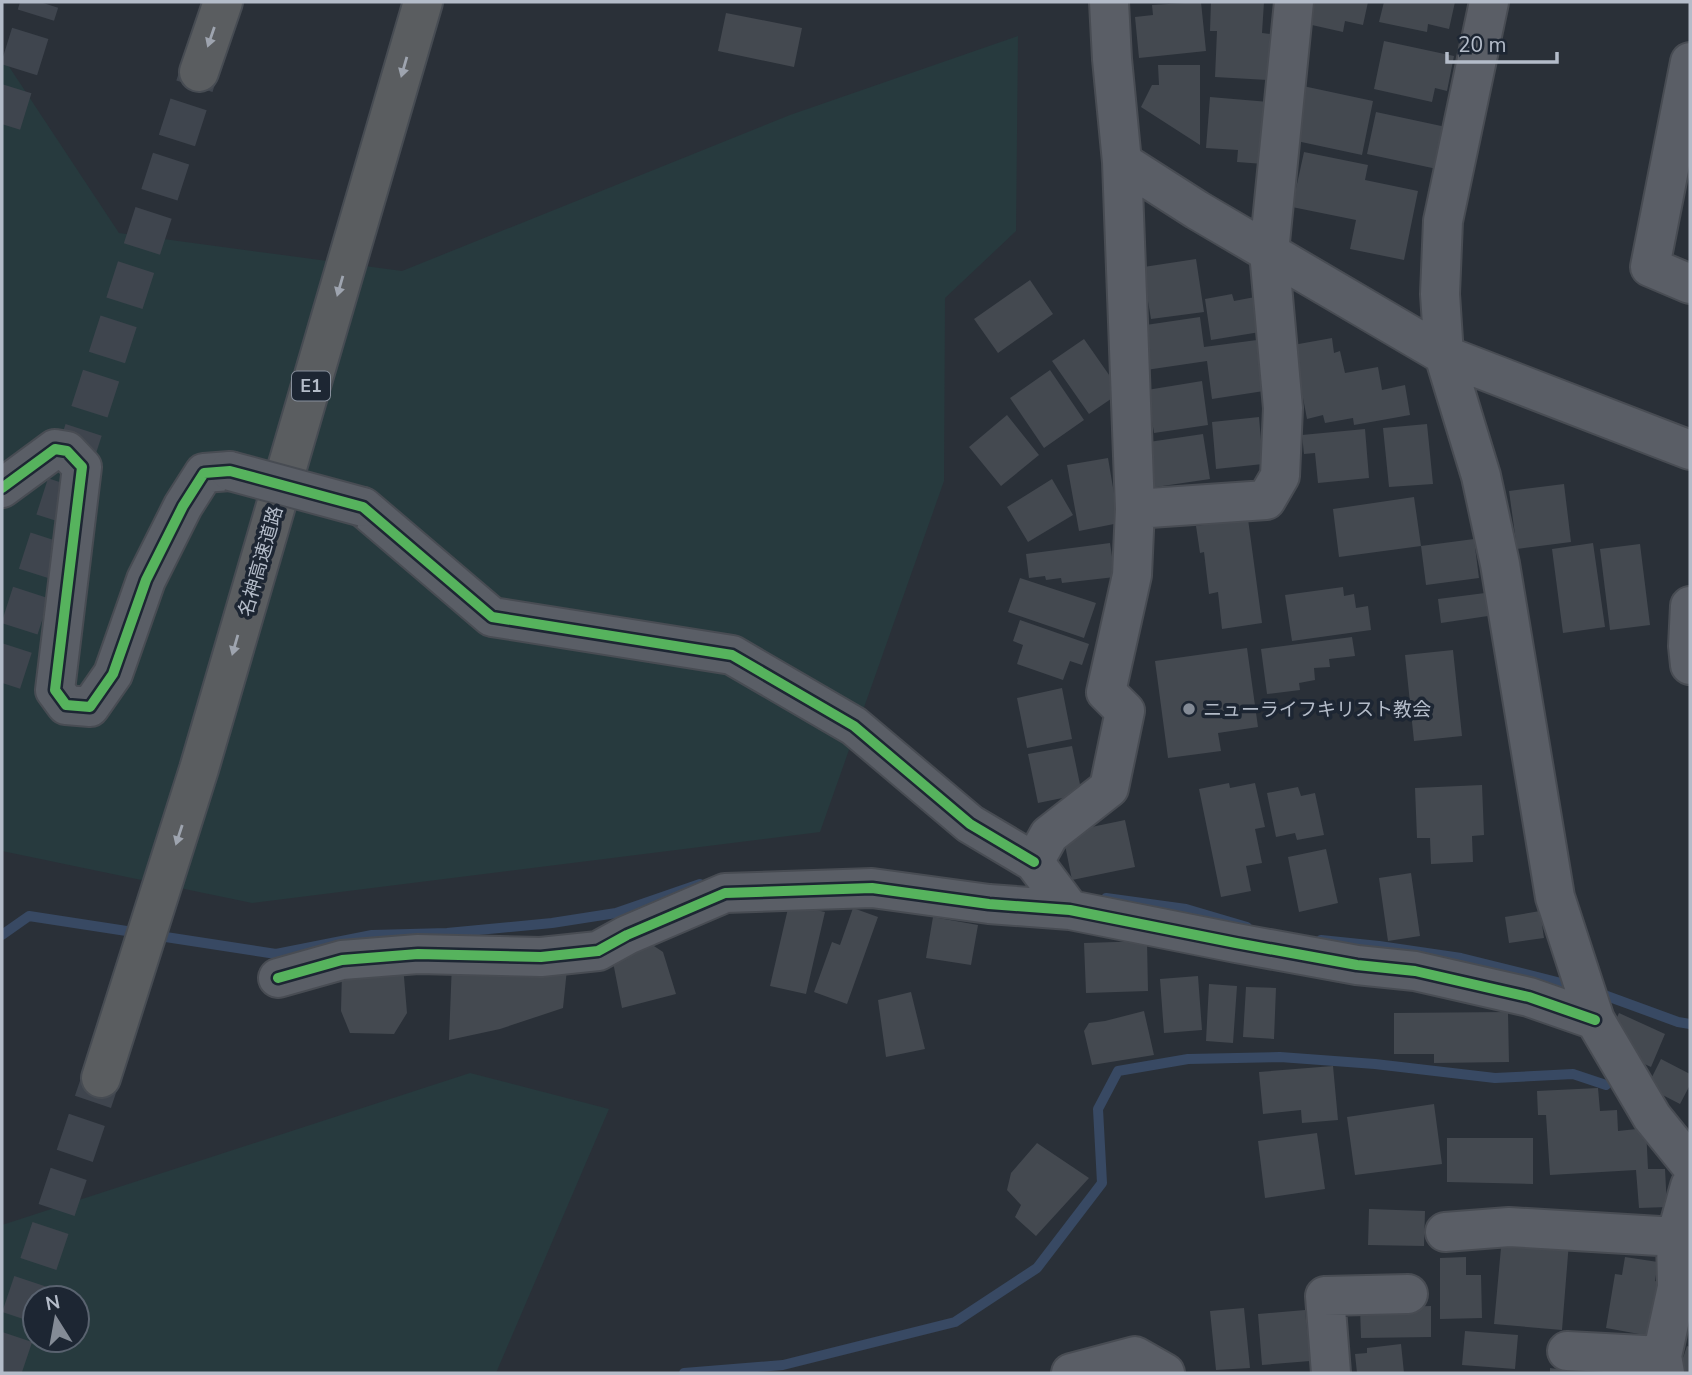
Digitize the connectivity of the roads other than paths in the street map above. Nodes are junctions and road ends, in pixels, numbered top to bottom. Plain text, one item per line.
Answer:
1 (223, 2) edge
2 (423, 2) edge
3 (1109, 2) edge
4 (1294, 2) edge
5 (1489, 2) edge
6 (1690, 62) edge
7 (199, 72) tunnel mouth
8 (1684, 130) edge
9 (1122, 162) junction
10 (1269, 252) junction
11 (1690, 284) edge
12 (1444, 355) junction
13 (1690, 450) edge
14 (2, 488) edge
15 (1135, 509) junction
16 (1690, 606) edge
17 (1690, 652) edge
18 (1055, 890) junction
19 (278, 978) dead end
20 (1588, 999) junction
21 (101, 1078) tunnel mouth
22 (1690, 1164) edge
23 (1690, 1186) edge
24 (1445, 1232) dead end
25 (1676, 1237) junction
26 (1408, 1294) dead end
27 (1567, 1351) dead end
28 (1663, 1365) edge
29 (1072, 1373) edge
30 (1166, 1373) edge
31 (1331, 1373) edge

1 -> 7 highway
2 -> 21 highway, 名神高速道路 / E1
3 - 9 street
4 - 10 street
5 - 12 street
6 - 8 street
8 - 11 street
9 - 10 street
9 - 15 street
10 - 12 street
10 - 15 street
12 - 13 street
12 - 20 street
14 - 18 street, bridge
15 - 18 street
16 - 17 street
18 - 19 street
18 - 20 street
20 - 22 street
23 - 25 street
24 - 25 street
25 - 28 street
26 - 31 street
27 - 28 street
29 - 30 street

